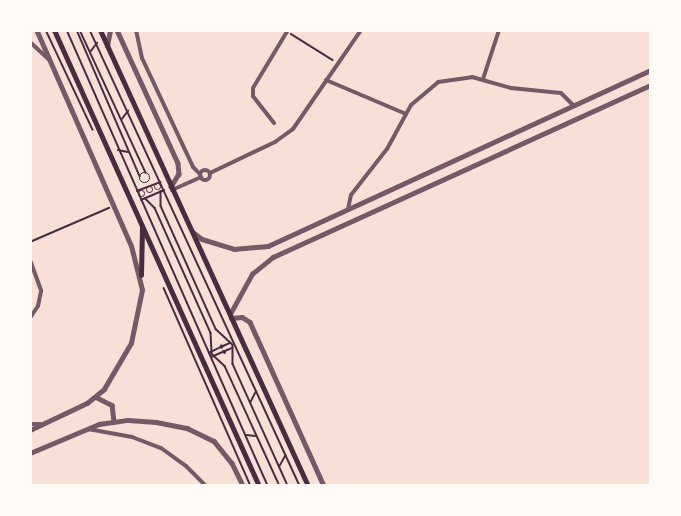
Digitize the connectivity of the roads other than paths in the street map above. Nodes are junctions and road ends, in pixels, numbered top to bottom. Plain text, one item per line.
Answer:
1 (36, 30) edge
2 (54, 30) edge
3 (100, 30) edge
4 (110, 30) edge
5 (117, 30) edge
6 (136, 30) edge
7 (361, 30) edge
8 (499, 30) edge
9 (288, 31) edge
10 (30, 42) edge
11 (107, 46) junction
12 (49, 61) junction
13 (651, 70) edge
14 (326, 80) junction
15 (483, 80) junction
16 (651, 85) edge
17 (574, 106) junction
18 (405, 114) junction
19 (544, 119) junction
20 (274, 123) dead end
21 (550, 131) junction
22 (210, 173) junction
23 (200, 175) junction
24 (169, 189) junction
25 (348, 209) junction
26 (142, 225) junction
27 (190, 229) junction
28 (268, 246) junction
29 (273, 257) junction
30 (30, 260) edge
31 (141, 275) junction
32 (231, 316) junction
33 (30, 318) edge
34 (96, 397) junction
35 (114, 421) junction
36 (30, 424) edge
37 (43, 424) junction
38 (84, 429) junction
39 (30, 430) edge
40 (30, 453) edge
41 (206, 486) edge
42 (243, 486) edge
43 (259, 486) edge
44 (308, 486) edge
45 (324, 486) edge

1 - 12 street
2 - 26 main road
3 - 11 main road
4 - 11 street
5 - 24 street
6 - 23 street
7 - 14 street
8 - 15 street
9 - 20 street
10 - 12 street
11 - 24 main road
12 - 31 street
13 - 17 street
14 - 18 street
14 - 22 street
15 - 17 street
15 - 18 street
16 - 21 street
17 - 19 street
18 - 25 street
19 - 21 street
19 - 25 street
21 - 29 street
22 - 23 street
22 - 23 street
23 - 24 street
24 - 27 main road
25 - 28 street
26 - 31 main road
26 - 43 main road
27 - 28 street
27 - 32 main road
28 - 29 street
29 - 32 street
30 - 33 street
31 - 34 street
32 - 44 main road
32 - 45 street
34 - 35 street
34 - 37 street
35 - 38 street
35 - 42 street
36 - 37 street
37 - 39 street
38 - 40 street
38 - 41 street

